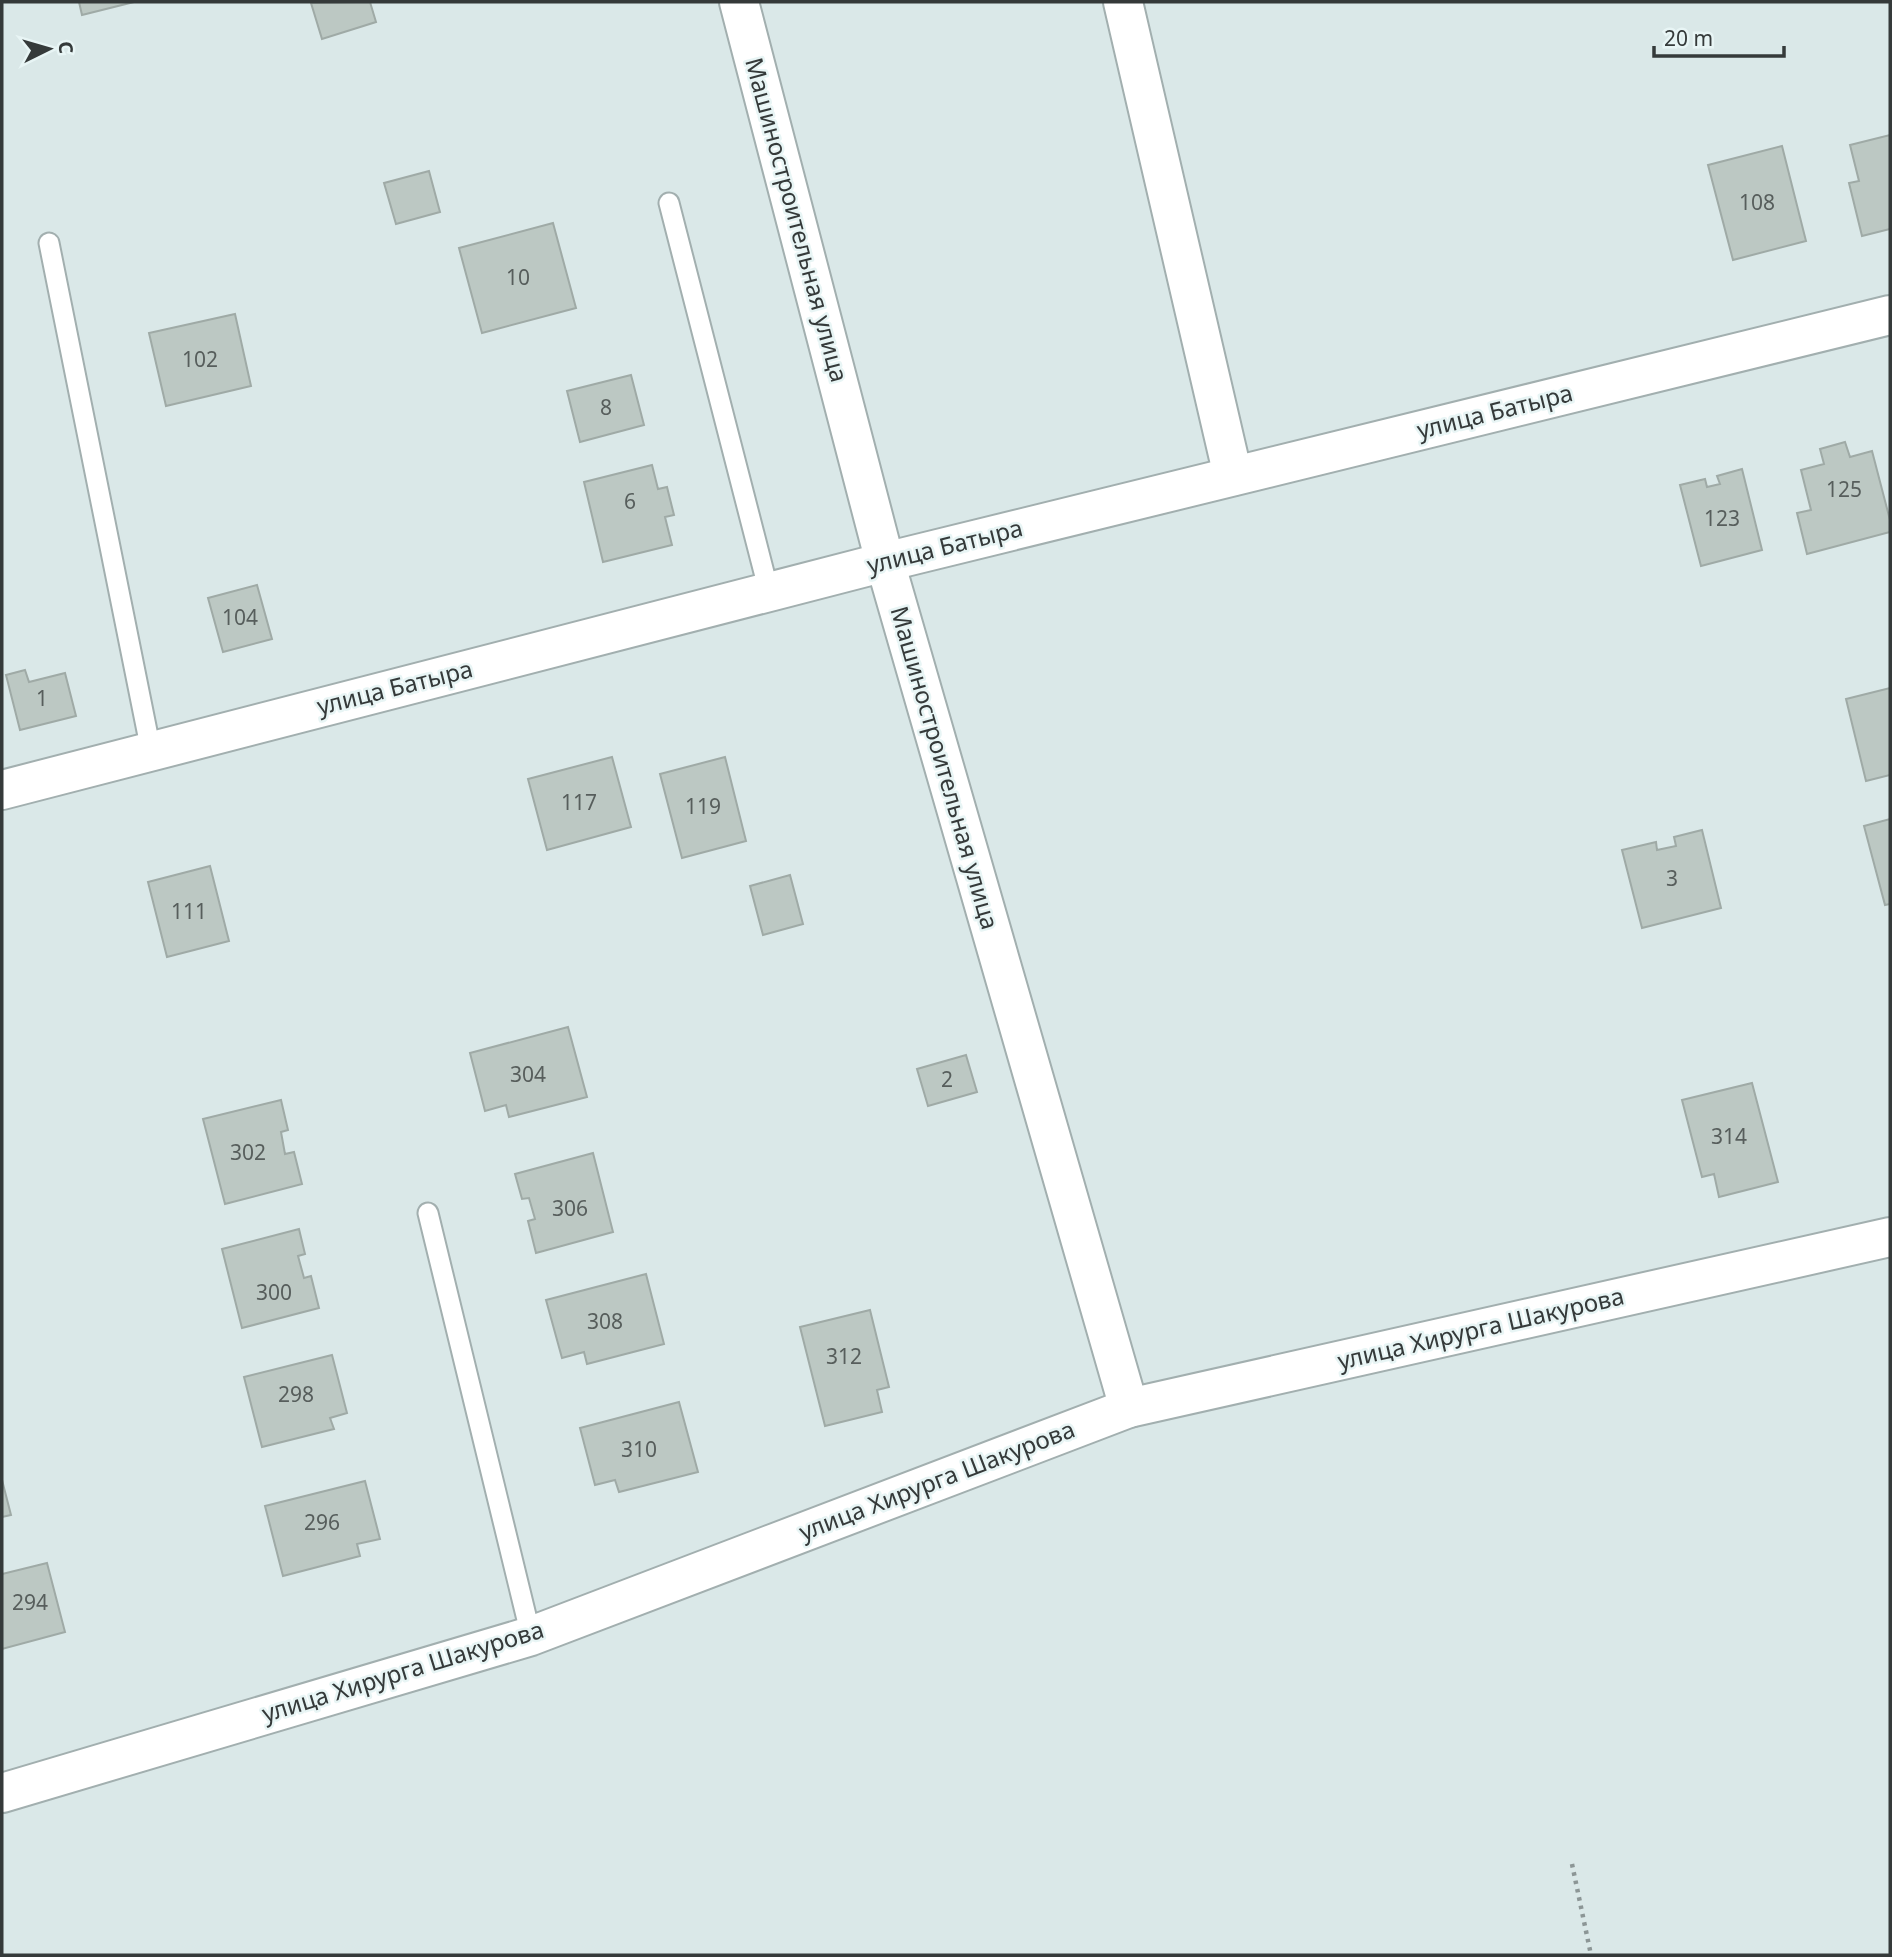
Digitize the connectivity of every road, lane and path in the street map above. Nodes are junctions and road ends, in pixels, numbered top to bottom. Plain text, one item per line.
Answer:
1 (739, 2) edge
2 (1124, 2) edge
3 (669, 203) dead end
4 (49, 243) dead end
5 (1890, 315) edge
6 (1233, 477) junction
7 (885, 562) junction
8 (769, 592) junction
9 (150, 751) junction
10 (2, 790) edge
11 (428, 1213) dead end
12 (1890, 1237) edge
13 (1129, 1408) junction
14 (531, 1636) junction
15 (2, 1793) edge
16 (1572, 1864) dead end
17 (1591, 1955) edge

1 - 7 street, Машиностроительная улица
2 - 6 street
3 - 8 lane
4 - 9 lane
5 - 6 street, улица Батыра
6 - 7 street, улица Батыра
7 - 8 street, улица Батыра
7 - 13 street, Машиностроительная улица
8 - 9 street, улица Батыра
9 - 10 street, улица Батыра
11 - 14 lane
12 - 13 street, улица Хирурга Шакурова
13 - 14 street, улица Хирурга Шакурова
14 - 15 street, улица Хирурга Шакурова
16 - 17 path

